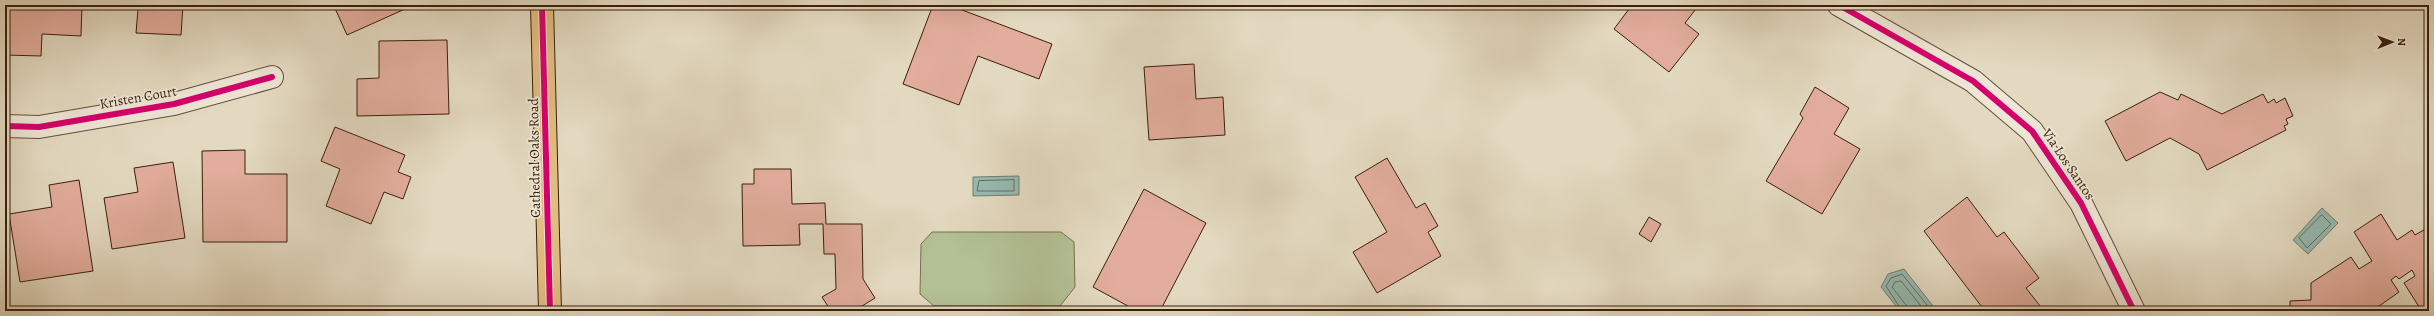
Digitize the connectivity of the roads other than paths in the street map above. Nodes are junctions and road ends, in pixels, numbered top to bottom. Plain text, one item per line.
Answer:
1 (542, 5) edge
2 (1839, 5) edge
3 (272, 77) dead end
4 (5, 126) edge
5 (550, 311) edge
6 (2134, 311) edge

1 - 5 main road, Cathedral Oaks Road
2 - 6 street, Via Los Santos
3 - 4 street, Kristen Court

